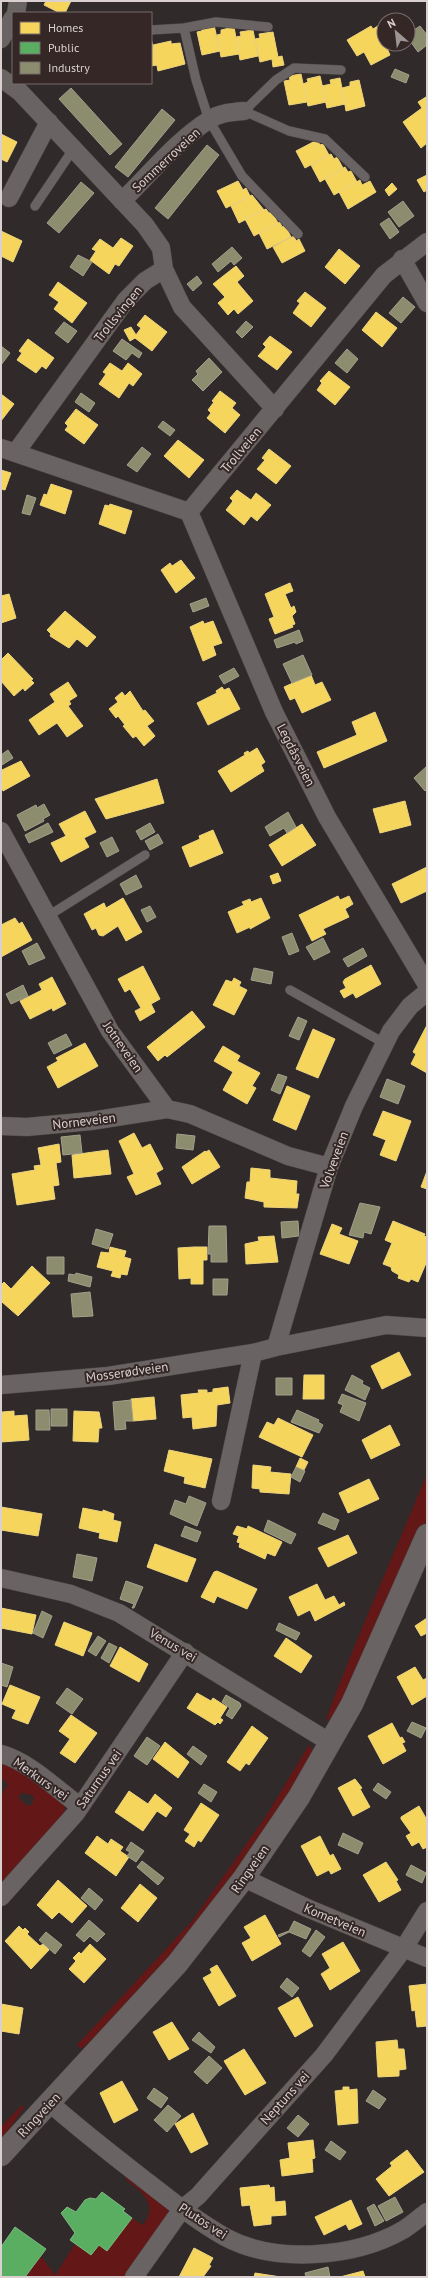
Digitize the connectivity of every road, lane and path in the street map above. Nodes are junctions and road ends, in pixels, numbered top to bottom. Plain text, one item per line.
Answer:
1 (18, 1) edge
2 (16, 12) edge
3 (12, 20) edge
4 (268, 27) dead end
5 (184, 28) junction
6 (152, 30) edge
7 (1, 39) edge
8 (341, 70) dead end
9 (1, 78) edge
10 (244, 111) junction
11 (210, 120) junction
12 (49, 122) junction
13 (74, 148) junction
14 (365, 176) dead end
15 (9, 198) dead end
16 (122, 201) junction
17 (35, 206) dead end
18 (298, 234) dead end
19 (427, 242) edge
20 (402, 260) junction
21 (164, 269) junction
22 (427, 303) edge
23 (275, 409) junction
24 (8, 450) edge
25 (189, 512) junction
26 (1, 831) edge
27 (145, 855) dead end
28 (48, 916) junction
29 (427, 985) edge
30 (290, 990) dead end
31 (427, 992) edge
32 (384, 1043) junction
33 (167, 1109) junction
34 (1, 1126) edge
35 (329, 1167) junction
36 (427, 1328) edge
37 (276, 1347) junction
38 (253, 1353) junction
39 (1, 1385) edge
40 (221, 1501) dead end
41 (427, 1535) edge
42 (1, 1578) edge
43 (185, 1652) junction
44 (331, 1743) junction
45 (1, 1754) edge
46 (80, 1806) junction
47 (244, 1878) junction
48 (1, 1897) edge
49 (427, 1911) edge
50 (404, 1948) junction
51 (427, 1958) edge
52 (50, 2103) junction
53 (1, 2155) edge
54 (182, 2209) junction
55 (427, 2212) edge
56 (134, 2277) edge

1 - 2 street
3 - 7 street
4 - 5 lane
5 - 6 lane
5 - 11 lane, Sommerroveien
8 - 10 lane
9 - 12 street, Sommerroveien
10 - 11 street, Sommerroveien
10 - 14 lane
11 - 16 street, Sommerroveien
11 - 18 lane, Sommerroveien
12 - 13 street, Sommerroveien
12 - 15 street
13 - 16 street, Sommerroveien
13 - 17 lane
16 - 21 street, Sommerroveien
19 - 20 street, Trollveien
20 - 22 street
20 - 23 street, Trollveien
21 - 23 street
21 - 24 street, Trollsvingen
23 - 25 street, Trollveien
24 - 25 street
25 - 29 street, Legdåsveien
26 - 28 street, Jotneveien
27 - 28 lane
28 - 33 street, Jotneveien
30 - 32 lane
31 - 32 street, Volveveien
32 - 35 street, Volveveien
33 - 34 street, Norneveien
33 - 35 street
35 - 37 street, Volveveien
36 - 37 street, Mosserødveien
37 - 38 street, Mosserødveien
38 - 39 street, Mosserødveien
38 - 40 street
41 - 44 main road, Ringveien
42 - 43 street, Venus vei
43 - 44 street, Venus vei
43 - 46 street, Saturnus vei
44 - 47 main road, Ringveien
45 - 46 street, Merkurs vei
46 - 48 street, Saturnus vei
47 - 50 street, Kometveien
47 - 52 main road, Ringveien
49 - 50 street, Neptuns vei
50 - 51 street, Kometveien
50 - 54 street, Neptuns vei
52 - 53 main road, Ringveien
52 - 54 street, Plutos vei
54 - 55 street, Plutos vei
54 - 56 street, Neptuns vei

